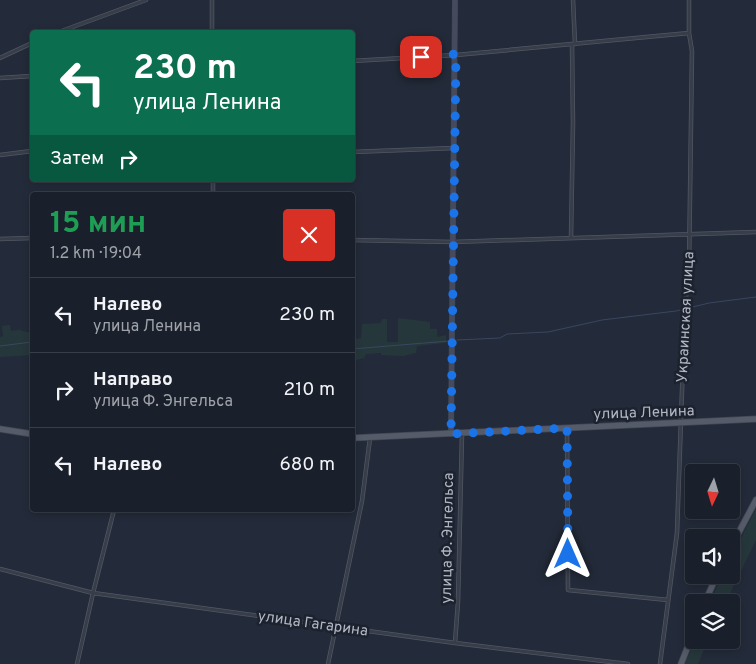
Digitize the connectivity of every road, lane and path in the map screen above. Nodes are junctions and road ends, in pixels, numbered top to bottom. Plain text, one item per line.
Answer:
1 (146, 0) edge
2 (212, 0) edge
3 (455, 0) edge
4 (574, 0) edge
5 (689, 0) edge
6 (64, 30) edge
7 (212, 30) edge
8 (689, 32) junction
9 (30, 44) edge
10 (573, 44) junction
11 (456, 54) junction
12 (0, 58) edge
13 (355, 61) edge
14 (30, 76) edge
15 (0, 78) edge
16 (455, 148) junction
17 (30, 151) edge
18 (355, 152) edge
19 (0, 155) edge
20 (756, 232) edge
21 (689, 233) junction
22 (571, 237) junction
23 (30, 238) edge
24 (0, 239) edge
25 (355, 240) edge
26 (453, 242) junction
27 (756, 420) edge
28 (680, 423) junction
29 (567, 428) junction
30 (0, 429) edge
31 (30, 434) edge
32 (451, 434) junction
33 (462, 434) junction
34 (355, 438) edge
35 (370, 438) junction
36 (756, 500) edge
37 (113, 512) edge
38 (740, 530) edge
39 (0, 569) edge
40 (92, 592) junction
41 (668, 600) junction
42 (335, 626) junction
43 (455, 643) junction
44 (687, 649) edge
45 (77, 664) edge
46 (328, 664) edge
47 (628, 664) edge
48 (660, 664) edge
49 (681, 664) edge

1 - 6 street
2 - 7 street
3 - 11 main road
4 - 10 street
5 - 8 street, Украинская улица
8 - 10 street
8 - 21 street, Украинская улица
9 - 12 street
10 - 11 street
10 - 22 street
11 - 13 street
11 - 16 main road
14 - 15 street
16 - 18 street
16 - 26 main road
17 - 19 street
20 - 21 street
21 - 22 street
21 - 28 street, Украинская улица
22 - 26 street
23 - 24 street
25 - 26 street
26 - 32 main road
27 - 28 main road, улица Ленина
28 - 29 main road, улица Ленина
28 - 41 street, Украинская улица
29 - 33 main road, улица Ленина
29 - 41 street
30 - 31 main road
32 - 33 main road, улица Ленина
32 - 35 main road, улица Ленина
33 - 43 street, улица Ф. Энгельса
34 - 35 main road, улица Ленина
35 - 42 street
36 - 38 main road
37 - 40 street
39 - 40 street, улица Гагарина
40 - 42 street, улица Гагарина
40 - 45 street
41 - 48 street, Украинская улица
42 - 43 street, улица Гагарина
42 - 46 street
43 - 47 street, улица Гагарина
44 - 49 main road

